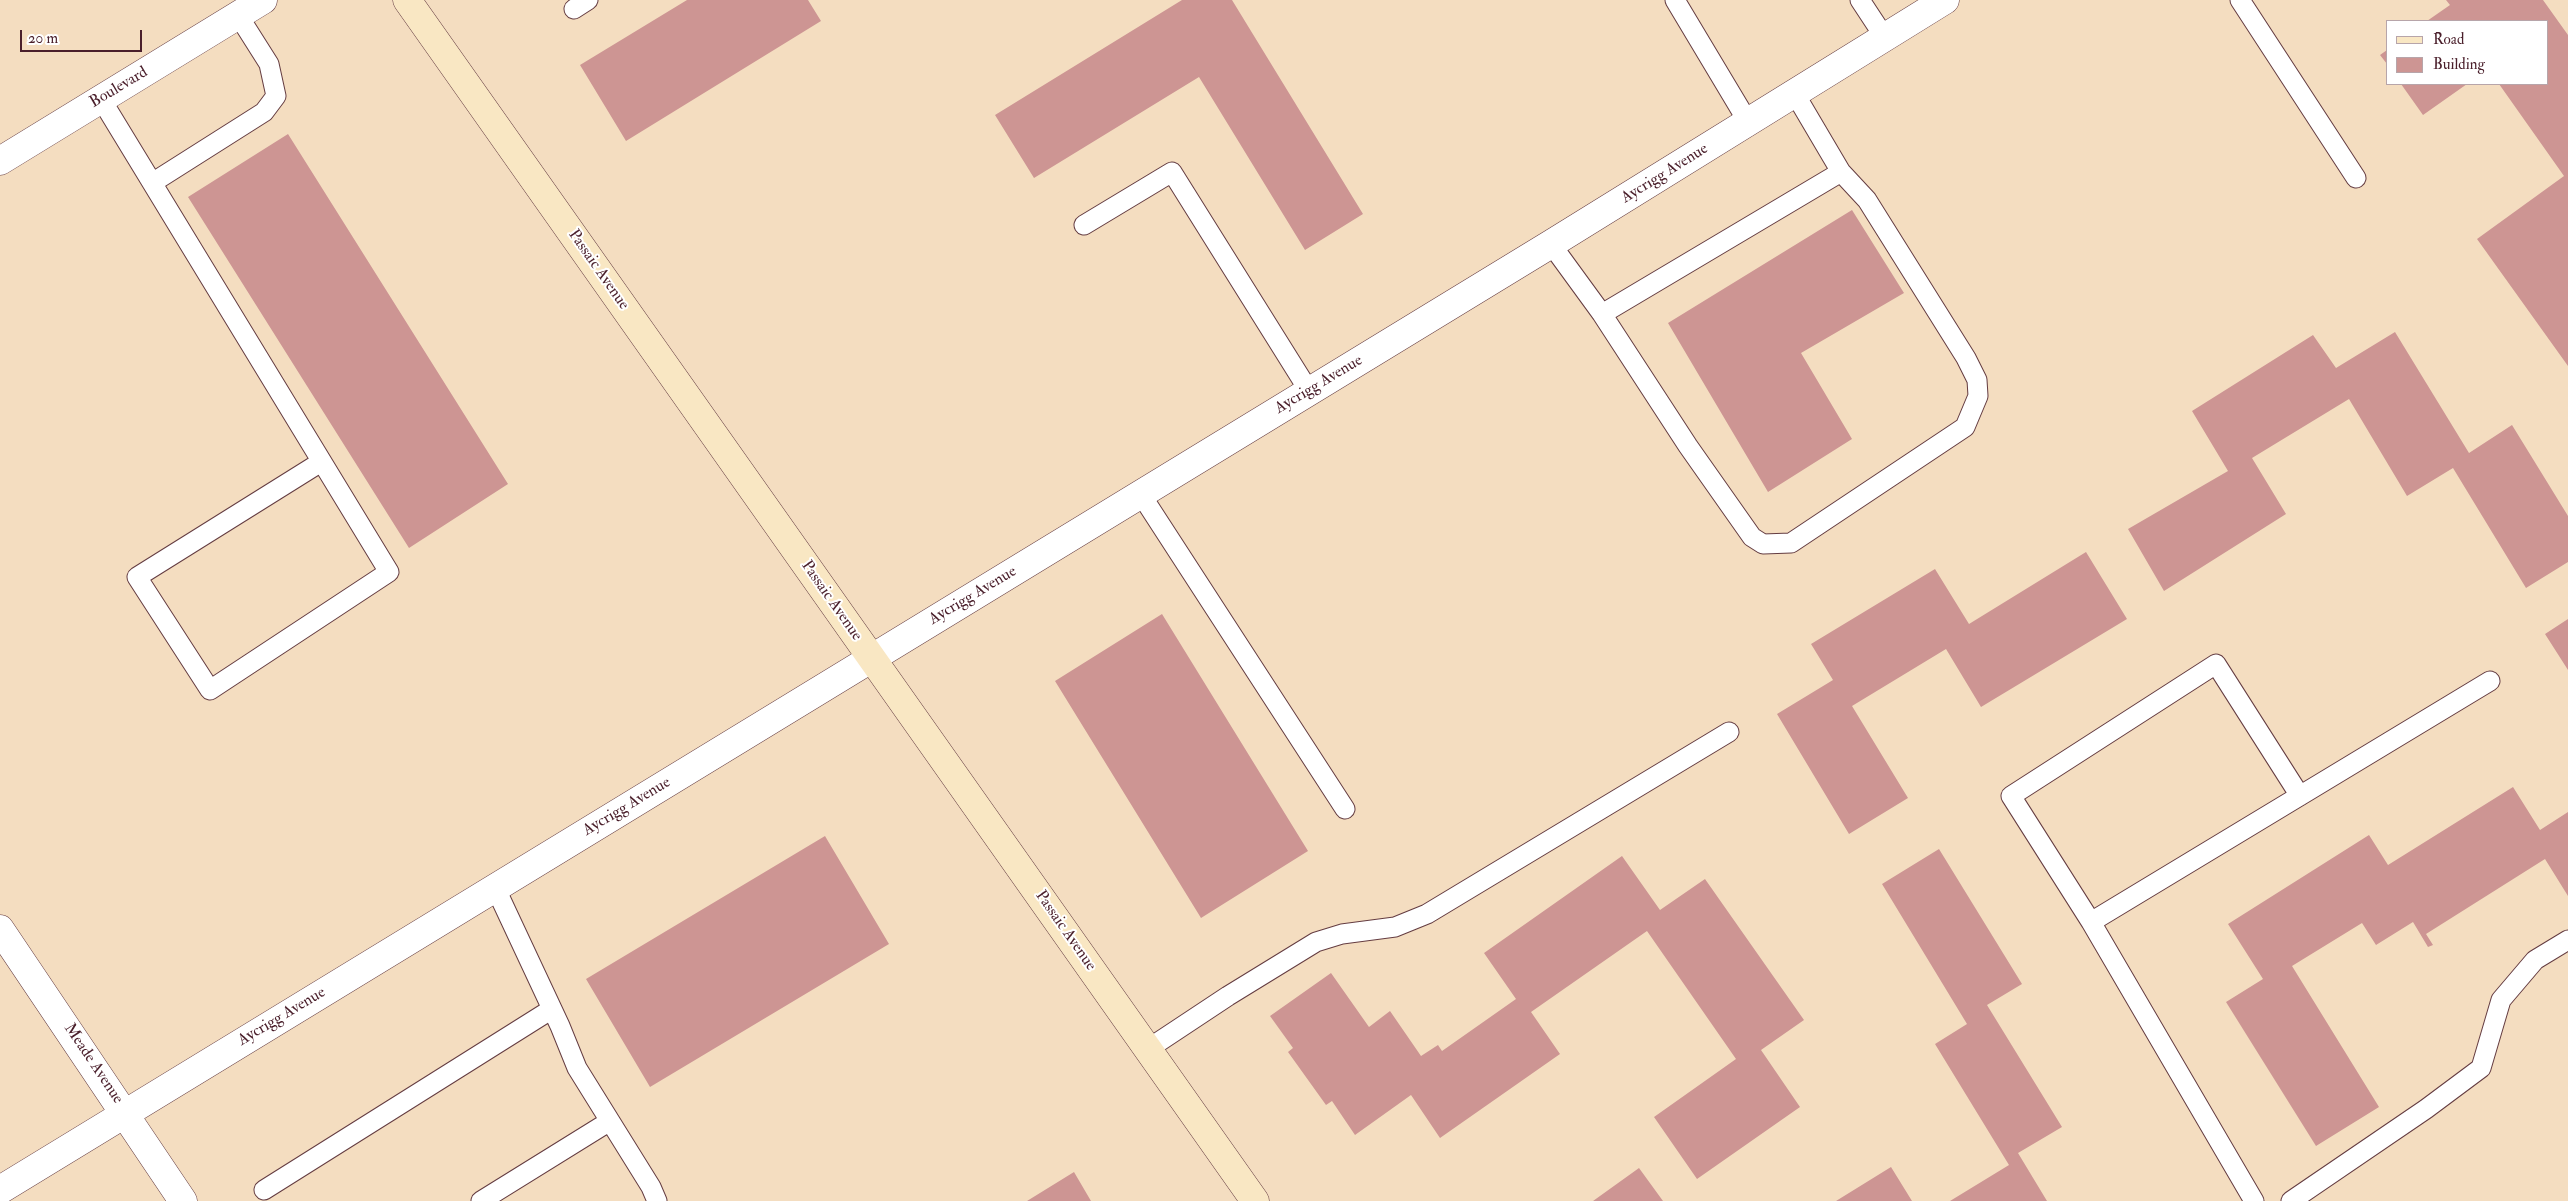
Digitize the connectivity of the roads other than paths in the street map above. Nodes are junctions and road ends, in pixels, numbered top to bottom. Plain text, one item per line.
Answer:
1 (263, 0) edge
2 (407, 0) edge
3 (1675, 0) edge
4 (1860, 0) edge
5 (1945, 0) edge
6 (2240, 0) edge
7 (238, 15) junction
8 (1885, 38) junction
9 (1795, 94) junction
10 (101, 99) junction
11 (1748, 122) junction
12 (0, 161) edge
13 (1841, 172) junction
14 (2356, 178) dead end
15 (152, 184) junction
16 (1084, 225) dead end
17 (1551, 244) junction
18 (1602, 314) junction
19 (1309, 391) junction
20 (321, 462) junction
21 (1140, 493) junction
22 (872, 658) junction
23 (2490, 681) dead end
24 (1728, 732) dead end
25 (2300, 796) junction
26 (1345, 809) dead end
27 (495, 888) junction
28 (2091, 922) junction
29 (0, 929) edge
30 (2568, 940) edge
31 (552, 1009) junction
32 (1148, 1049) junction
33 (125, 1113) junction
34 (610, 1121) junction
35 (0, 1190) edge
36 (264, 1190) dead end
37 (183, 1201) edge
38 (482, 1201) edge
39 (656, 1201) edge
40 (1256, 1201) edge
41 (2254, 1201) edge
42 (2291, 1201) edge

1 - 7 street, Boulevard
2 - 22 street, Passaic Avenue
3 - 11 lane
4 - 8 lane
5 - 8 street, Aycrigg Avenue
6 - 14 lane
7 - 10 street, Boulevard
7 - 15 lane
8 - 9 street, Aycrigg Avenue
9 - 11 street, Aycrigg Avenue
9 - 13 lane
10 - 12 street, Boulevard
10 - 15 lane
11 - 17 street, Aycrigg Avenue
13 - 18 lane
13 - 18 lane
15 - 20 lane
16 - 19 lane
17 - 18 lane
17 - 19 street, Aycrigg Avenue
19 - 21 street, Aycrigg Avenue
20 - 20 lane
21 - 22 street, Aycrigg Avenue
21 - 26 lane
22 - 27 street, Aycrigg Avenue
22 - 32 street, Passaic Avenue
23 - 25 lane
24 - 32 lane
25 - 28 lane
25 - 28 lane
27 - 31 lane
27 - 33 street, Aycrigg Avenue
28 - 41 lane
29 - 33 street, Meade Avenue
30 - 42 lane
31 - 34 lane
31 - 36 lane
32 - 40 street, Passaic Avenue
33 - 35 street, Aycrigg Avenue
33 - 37 street, Meade Avenue
34 - 38 lane
34 - 39 lane

